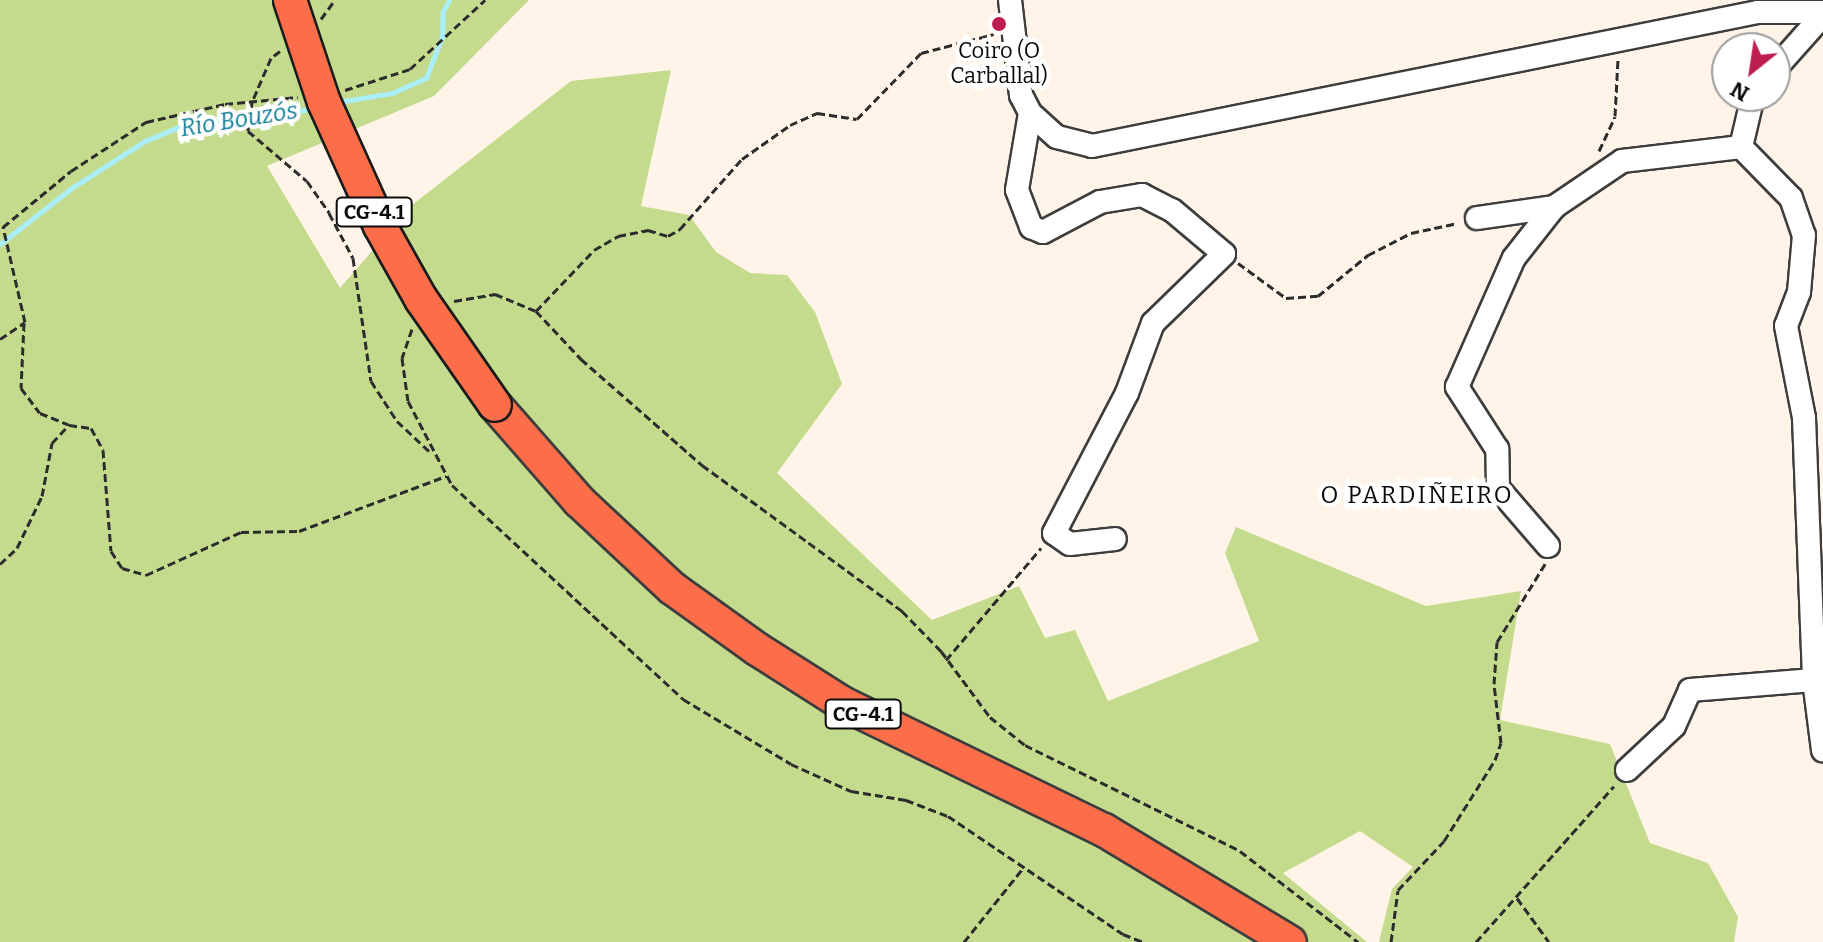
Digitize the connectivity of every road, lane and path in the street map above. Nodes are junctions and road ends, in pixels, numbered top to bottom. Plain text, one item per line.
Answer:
1 (290, 0) edge
2 (485, 0) edge
3 (1010, 0) edge
4 (1823, 13) edge
5 (1014, 31) junction
6 (1791, 50) edge
7 (1618, 64) dead end
8 (338, 91) dead end
9 (307, 96) dead end
10 (252, 102) junction
11 (1749, 112) edge
12 (1030, 113) junction
13 (1741, 147) junction
14 (1583, 188) junction
15 (1554, 207) junction
16 (1800, 215) junction
17 (1477, 218) joint
18 (1823, 220) edge
19 (1224, 254) junction
20 (452, 302) dead end
21 (536, 311) junction
22 (421, 321) dead end
23 (25, 322) junction
24 (0, 339) edge
25 (69, 425) junction
26 (433, 454) junction
27 (446, 476) junction
28 (1054, 533) junction
29 (1115, 539) dead end
30 (1548, 546) joint
31 (0, 564) edge
32 (946, 660) junction
33 (1814, 680) junction
34 (1823, 750) edge
35 (1627, 770) joint
36 (1023, 868) junction
37 (1517, 898) junction
38 (964, 942) edge
39 (1143, 942) edge
40 (1290, 942) edge
41 (1358, 942) edge
42 (1391, 942) edge
43 (1476, 942) edge
44 (1549, 942) edge

1 - 40 highway, CG-4.1, bridge
2 - 8 path
3 - 5 street
4 - 6 street
4 - 12 street
5 - 12 street
5 - 21 path
7 - 14 path
9 - 10 path
10 - 23 path
10 - 26 path
11 - 13 street
12 - 19 street
13 - 14 street
13 - 16 street
14 - 15 street
15 - 17 street
15 - 30 street
16 - 18 street
16 - 33 street
17 - 19 path
19 - 28 street
20 - 21 path
21 - 32 path
22 - 26 path
23 - 24 path
23 - 25 path
25 - 27 path
25 - 31 path
26 - 27 path
27 - 36 path
28 - 29 street
28 - 32 path
30 - 42 path
32 - 41 path
33 - 34 street
33 - 35 street
35 - 37 path
36 - 38 path
36 - 39 path
37 - 43 path
37 - 44 path

